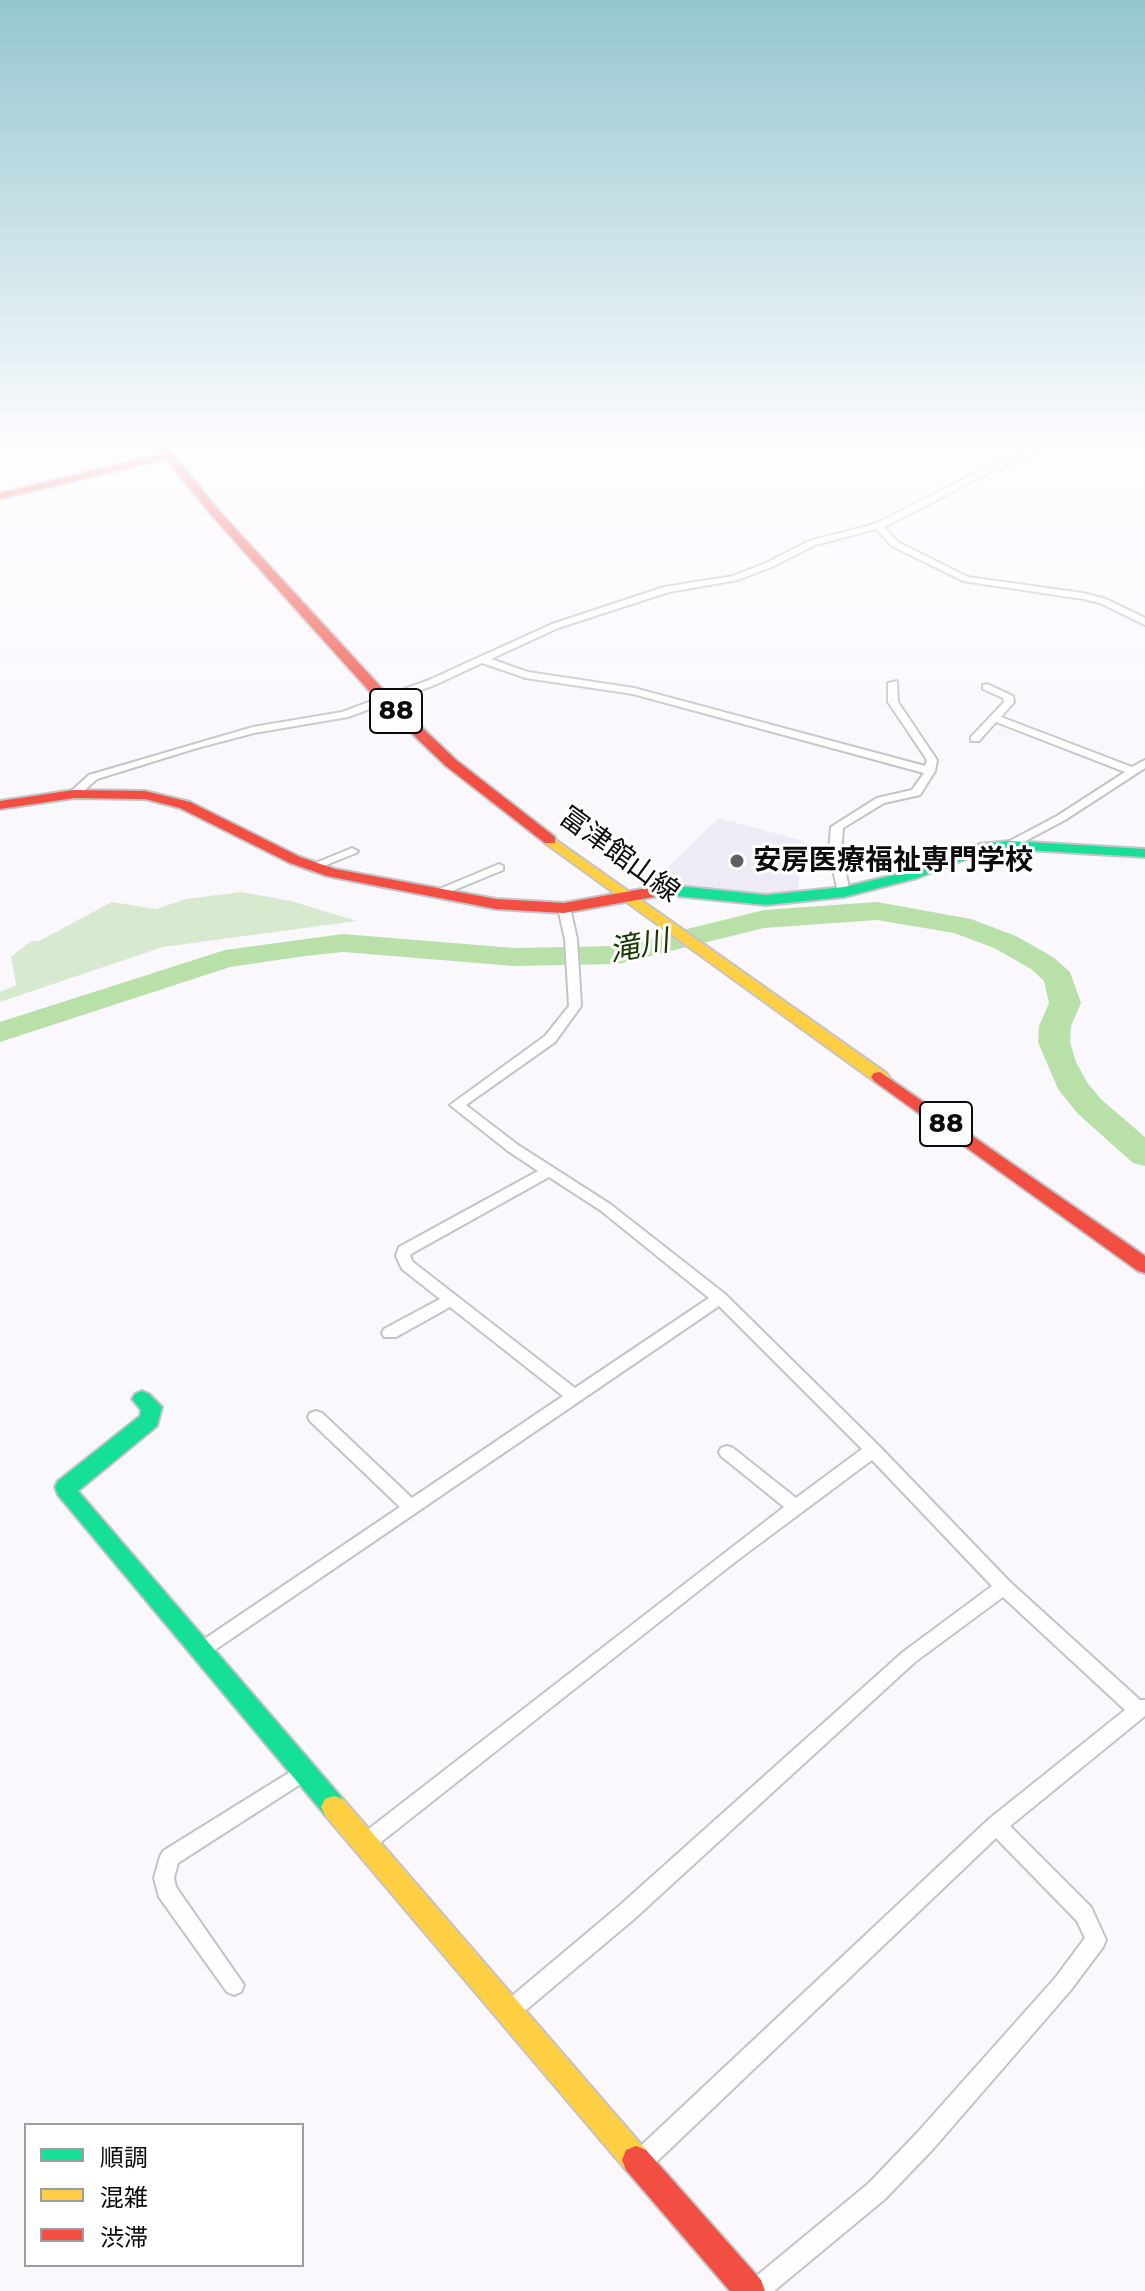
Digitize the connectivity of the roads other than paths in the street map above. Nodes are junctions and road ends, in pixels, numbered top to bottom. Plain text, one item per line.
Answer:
1 (256, 554) edge
2 (791, 554) edge
3 (915, 554) edge
4 (1145, 622) edge
5 (480, 659) junction
6 (893, 683) dead end
7 (987, 687) dead end
8 (385, 700) junction
9 (994, 718) junction
10 (975, 739) dead end
11 (1145, 763) edge
12 (930, 771) junction
13 (1133, 771) junction
14 (74, 794) junction
15 (0, 805) edge
16 (1010, 845) junction
17 (352, 851) dead end
18 (1145, 853) edge
19 (312, 867) junction
20 (499, 868) dead end
21 (844, 892) junction
22 (436, 893) junction
23 (625, 895) junction
24 (564, 908) junction
25 (549, 1171) junction
26 (1145, 1266) edge
27 (720, 1298) junction
28 (451, 1299) junction
29 (390, 1333) dead end
30 (574, 1396) junction
31 (142, 1399) dead end
32 (316, 1417) dead end
33 (873, 1450) junction
34 (727, 1452) dead end
35 (410, 1506) junction
36 (795, 1507) junction
37 (1004, 1587) junction
38 (200, 1651) junction
39 (1141, 1708) edge
40 (303, 1772) junction
41 (996, 1825) junction
42 (364, 1844) junction
43 (234, 1985) dead end
44 (507, 2013) junction
45 (639, 2163) junction
46 (753, 2291) edge

1 - 8 street, 富津館山線 / 88
2 - 5 street
3 - 4 street
5 - 8 street
5 - 12 street
6 - 12 street
7 - 9 street
8 - 14 street
8 - 23 street, 富津館山線 / 88
9 - 10 street
9 - 13 street
11 - 13 street
12 - 21 street
13 - 16 street
14 - 15 street
14 - 19 street
16 - 18 street
16 - 21 street
17 - 19 street
19 - 22 street
20 - 22 street
21 - 23 street
22 - 24 street
23 - 24 street
23 - 26 street, 富津館山線 / 88
24 - 25 street
25 - 27 street
25 - 28 street
27 - 30 street
27 - 33 street
28 - 29 street
28 - 30 street
30 - 35 street
31 - 38 street
32 - 35 street
33 - 36 street
33 - 37 street
34 - 36 street
35 - 38 street
36 - 42 street
37 - 39 street
37 - 44 street
38 - 40 street
39 - 41 street
40 - 42 street
40 - 43 street
41 - 45 street
41 - 46 street
42 - 44 street
44 - 45 street
45 - 46 street

